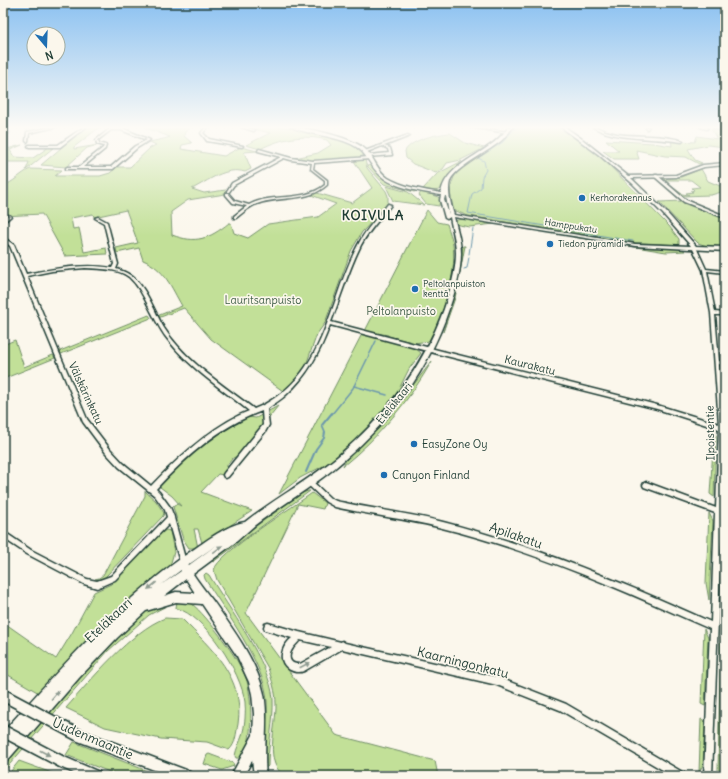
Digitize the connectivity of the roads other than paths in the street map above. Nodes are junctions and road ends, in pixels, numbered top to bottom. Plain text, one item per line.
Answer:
1 (86, 163) edge
2 (117, 163) edge
3 (271, 163) edge
4 (313, 163) edge
5 (374, 163) edge
6 (464, 163) edge
7 (614, 163) edge
8 (725, 164) edge
9 (67, 168) dead end
10 (80, 168) junction
11 (656, 176) junction
12 (628, 177) junction
13 (445, 194) junction
14 (389, 205) dead end
15 (249, 206) junction
16 (9, 216) dead end
17 (448, 216) junction
18 (725, 217) edge
19 (97, 218) dead end
20 (235, 218) dead end
21 (3, 222) edge
22 (3, 238) edge
23 (694, 247) junction
24 (725, 249) edge
25 (114, 269) junction
26 (704, 270) junction
27 (725, 272) edge
28 (25, 275) junction
29 (713, 312) junction
30 (725, 314) edge
31 (329, 323) junction
32 (431, 350) junction
33 (716, 362) junction
34 (725, 364) edge
35 (264, 408) junction
36 (253, 411) junction
37 (723, 428) edge
38 (226, 475) dead end
39 (309, 482) junction
40 (646, 485) dead end
41 (152, 489) junction
42 (722, 513) edge
43 (171, 517) junction
44 (3, 534) edge
45 (185, 567) junction
46 (204, 599) junction
47 (141, 608) junction
48 (268, 627) dead end
49 (714, 627) junction
50 (299, 636) junction
51 (342, 645) junction
52 (4, 695) edge
53 (3, 730) edge
54 (257, 738) junction
55 (3, 741) edge
56 (3, 757) edge
57 (94, 776) edge
58 (186, 776) edge
59 (237, 776) edge
60 (260, 776) edge
61 (681, 776) edge
62 (708, 776) edge

1 - 10 street
2 - 10 street
3 - 15 street
4 - 15 street
5 - 13 main road
6 - 13 main road, Eteläkaari
7 - 12 main road, Ilpoistentie
8 - 11 main road
9 - 10 street
11 - 12 main road
11 - 18 street
12 - 23 main road, Ilpoistentie
13 - 17 main road, Eteläkaari
14 - 31 street
15 - 20 street
16 - 21 street
17 - 23 main road, Hamppukatu
17 - 32 main road, Eteläkaari
19 - 25 street
22 - 28 street, Välskärinkatu
23 - 24 main road, Hamppukatu
23 - 26 street, Ilpoistentie
25 - 28 street
25 - 36 street
26 - 27 street
26 - 29 street, Ilpoistentie
28 - 41 street, Välskärinkatu
29 - 30 street
29 - 33 street, Ilpoistentie
31 - 32 street, Kaurakatu
31 - 35 street
32 - 37 street, Kaurakatu
32 - 39 main road, Eteläkaari
33 - 34 street
33 - 37 street, Ilpoistentie
35 - 36 street
35 - 38 street
36 - 41 street
37 - 42 street, Ilpoistentie
39 - 45 main road, Eteläkaari
39 - 49 street, Apilakatu
40 - 42 street
41 - 43 street, Välskärinkatu
42 - 49 street, Ilpoistentie
43 - 44 street
43 - 45 street, Välskärinkatu
45 - 46 main road
45 - 47 main road, Eteläkaari
45 -> 55 main road, Eteläkaari
46 - 47 main road
46 - 54 main road
56 -> 47 main road, Eteläkaari
48 - 50 street, Kaarningonkatu
49 - 62 street, Ilpoistentie
50 - 51 street, Kaarningonkatu
50 -> 51 street
51 - 61 street, Kaarningonkatu
52 - 58 main road, Uudenmaantie, bridge
53 -> 57 main road, bridge
54 - 59 main road
54 - 60 main road

